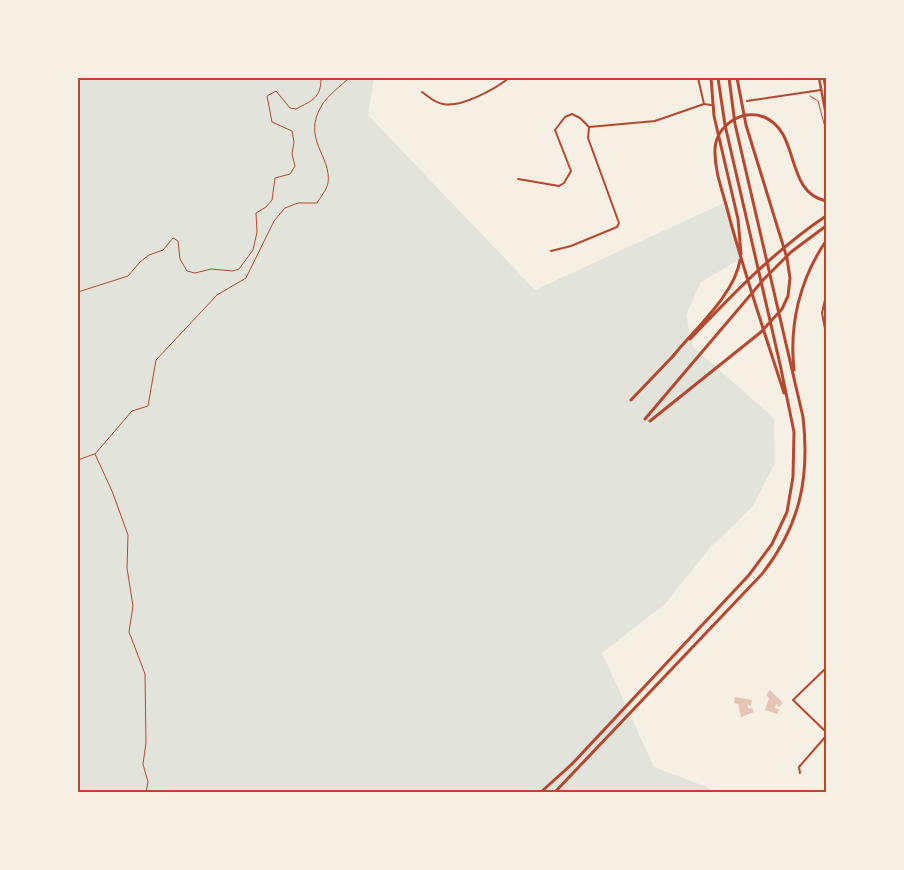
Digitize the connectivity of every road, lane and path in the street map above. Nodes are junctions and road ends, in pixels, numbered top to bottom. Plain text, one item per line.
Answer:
1 (321, 78) edge
2 (349, 78) edge
3 (509, 78) edge
4 (698, 78) edge
5 (711, 78) edge
6 (718, 78) edge
7 (729, 78) edge
8 (737, 78) edge
9 (818, 78) edge
10 (823, 78) edge
11 (821, 90) junction
12 (422, 92) dead end
13 (810, 96) dead end
14 (826, 96) edge
15 (746, 101) dead end
16 (704, 104) junction
17 (711, 105) dead end
18 (826, 115) edge
19 (588, 127) junction
20 (826, 132) edge
21 (518, 179) dead end
22 (826, 201) edge
23 (826, 216) edge
24 (826, 226) edge
25 (826, 241) edge
26 (551, 251) dead end
27 (78, 292) edge
28 (826, 295) edge
29 (826, 334) edge
30 (673, 356) junction
31 (796, 386) junction
32 (631, 400) dead end
33 (789, 408) junction
34 (95, 454) junction
35 (78, 460) edge
36 (826, 668) edge
37 (826, 732) edge
38 (826, 736) edge
39 (800, 773) dead end
40 (146, 792) edge
41 (541, 792) edge
42 (556, 792) edge

1 - 27 path
2 - 34 path
3 - 12 street
4 - 16 street
5 - 30 main road
6 - 33 main road
7 - 31 main road
8 - 24 main road
9 - 11 street
10 - 14 path
11 - 15 street
11 - 18 street
13 - 20 path
16 - 17 street
16 - 19 street
19 - 21 street
19 - 26 street
22 - 33 main road
23 - 30 main road
25 - 31 main road
28 - 29 street
30 - 32 main road
31 - 42 main road
33 - 41 main road
34 - 35 path
34 - 40 path
36 - 37 street
38 - 39 street

